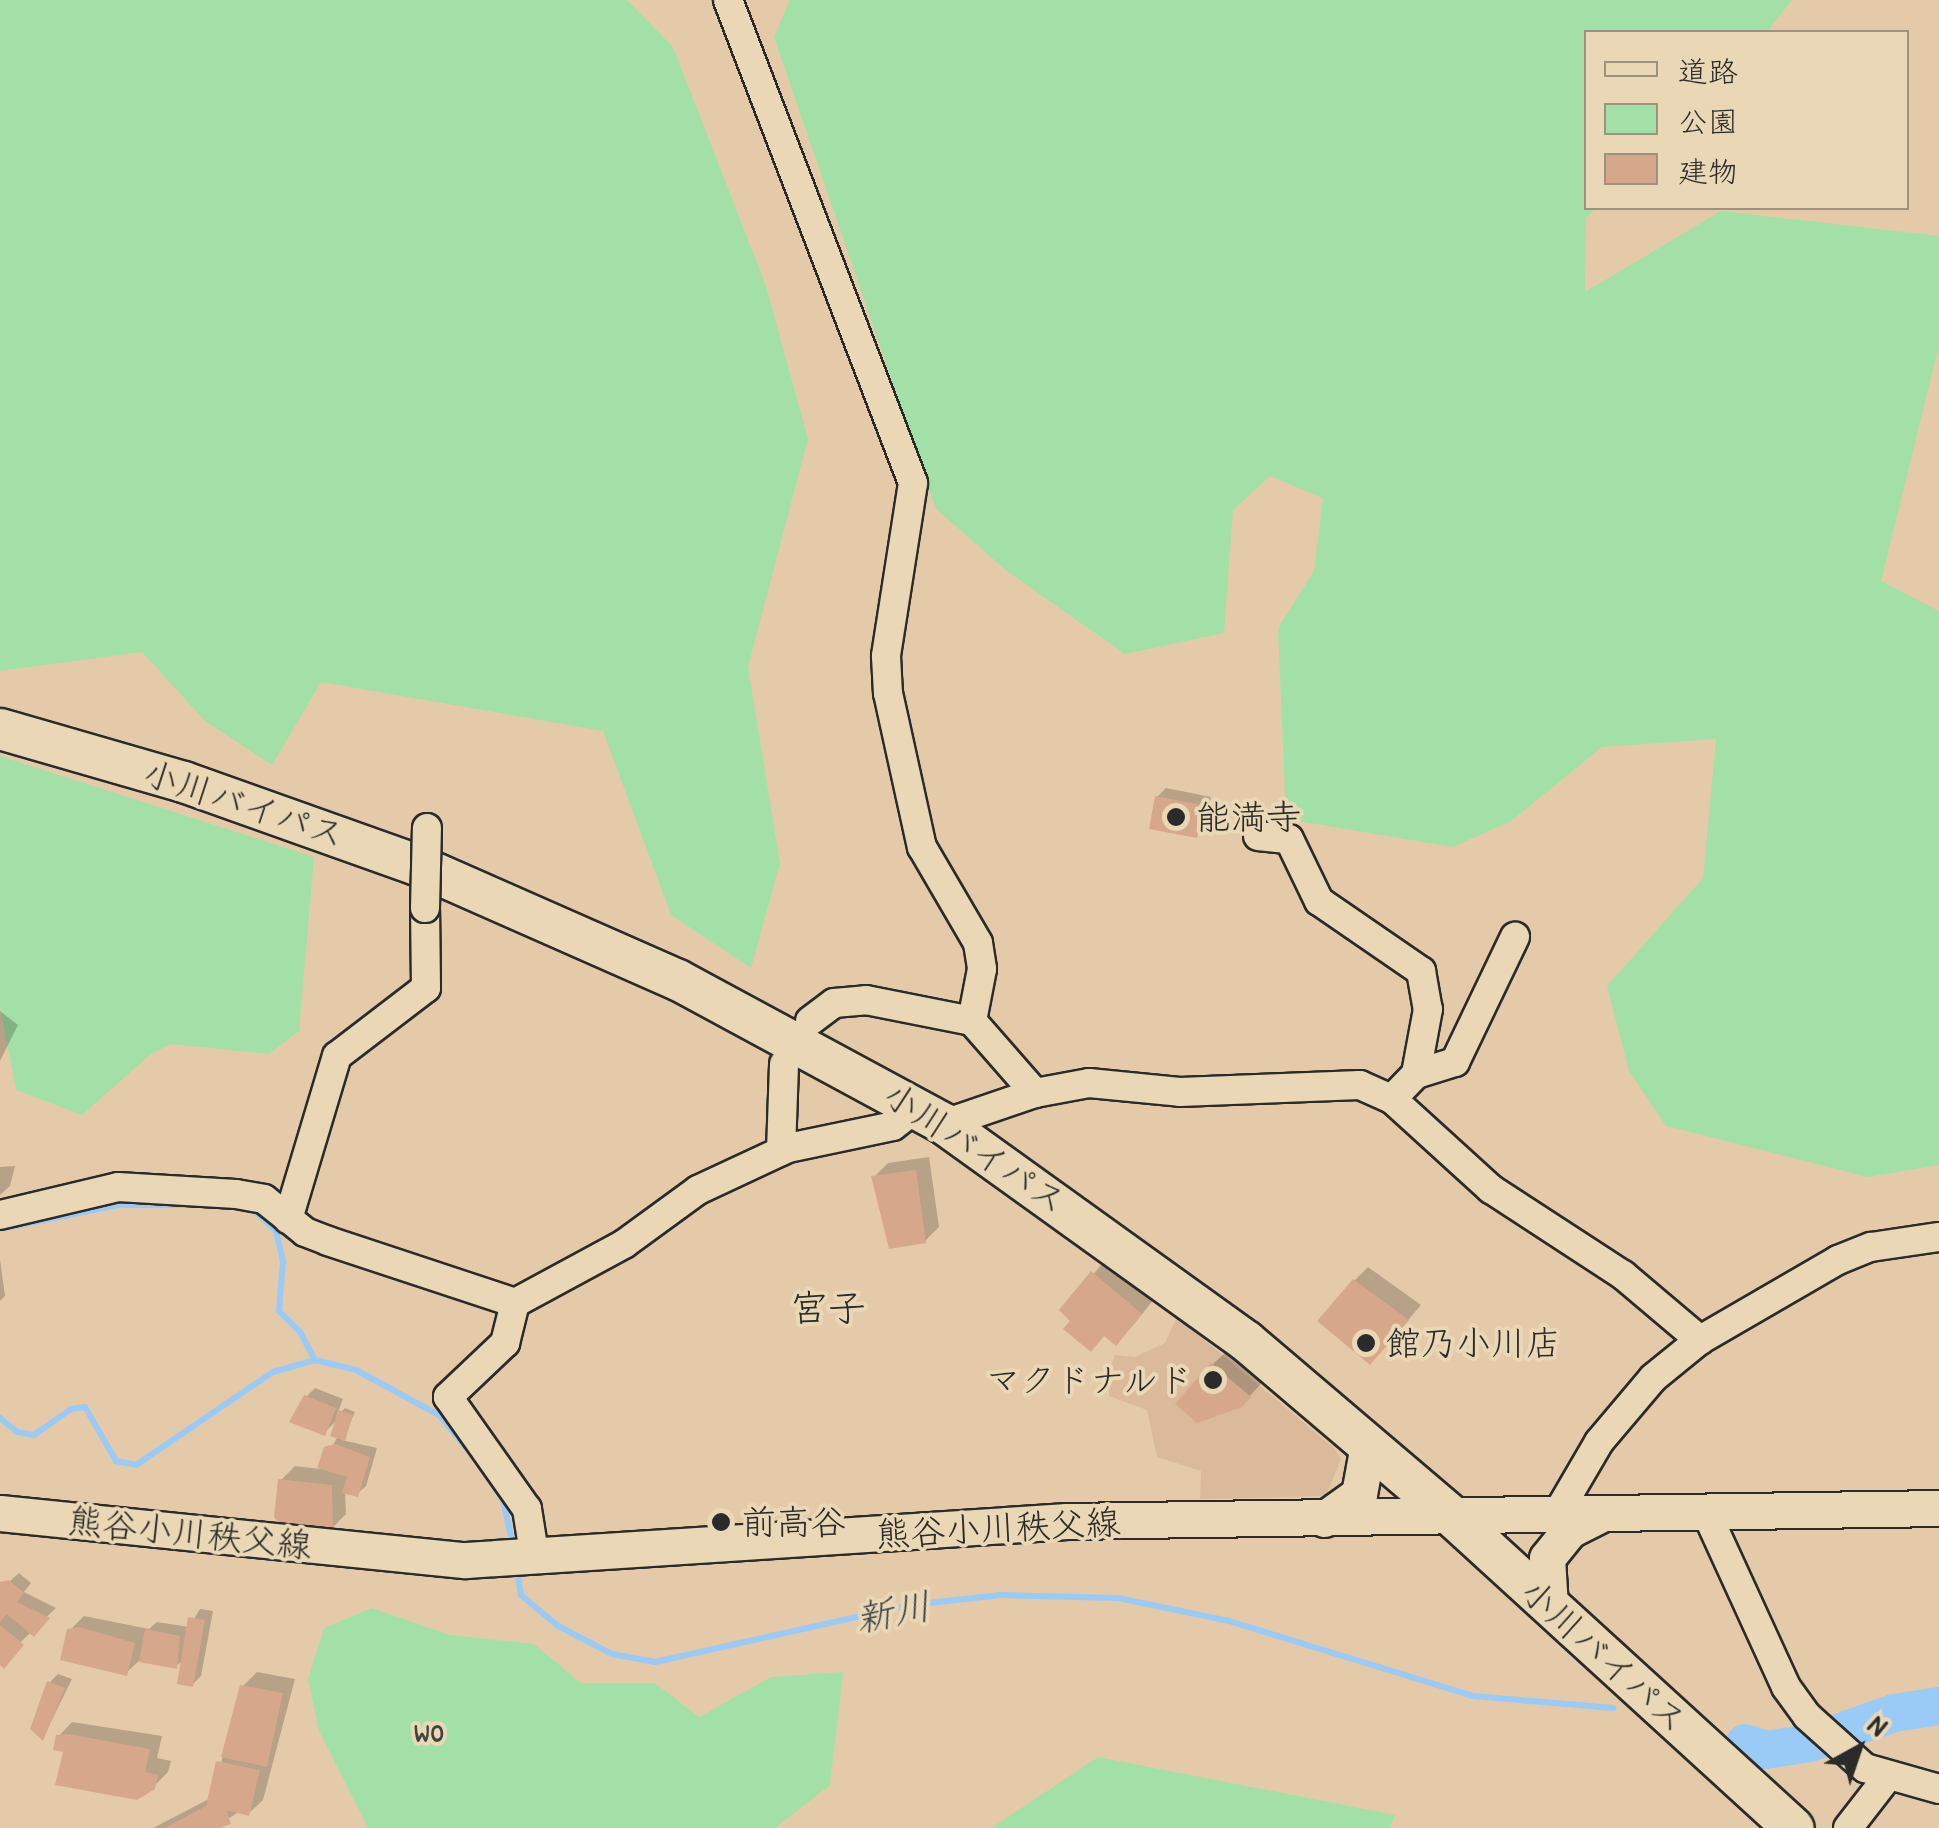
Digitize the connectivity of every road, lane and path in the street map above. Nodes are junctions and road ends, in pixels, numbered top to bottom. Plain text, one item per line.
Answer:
1 (728, 0) edge
2 (0, 729) edge
3 (427, 816) dead end
4 (1258, 836) dead end
5 (1514, 938) dead end
6 (810, 1021) dead end
7 (972, 1021) junction
8 (784, 1064) dead end
9 (1416, 1074) junction
10 (1034, 1093) junction
11 (1392, 1099) junction
12 (930, 1116) junction
13 (782, 1151) junction
14 (0, 1215) edge
15 (288, 1218) junction
16 (1939, 1237) edge
17 (515, 1304) junction
18 (1700, 1340) junction
19 (1368, 1445) junction
20 (1939, 1508) edge
21 (1706, 1512) junction
22 (0, 1513) edge
23 (1558, 1514) junction
24 (1602, 1514) junction
25 (1324, 1519) junction
26 (1456, 1520) junction
27 (535, 1559) junction
28 (1550, 1606) junction
29 (1886, 1779) junction
30 (1939, 1789) edge
31 (1793, 1828) edge
32 (1848, 1828) edge

1 - 7 street
2 - 12 highway, 小川バイパス
3 - 15 street, bridge
4 - 9 street
5 - 9 street
6 - 7 street
7 - 10 street
8 - 13 street
9 - 11 street
10 - 11 street
10 - 12 street
11 - 18 street
12 - 13 street
12 - 19 highway, 小川バイパス
13 - 17 street
14 - 15 street
15 - 17 street
16 - 18 street
17 - 27 street
18 - 23 street
19 - 25 main road
19 - 26 highway, 小川バイパス
20 - 21 main road, 熊谷小川秩父線
21 - 24 main road, 熊谷小川秩父線
21 - 29 street
22 - 27 main road, 熊谷小川秩父線
23 - 24 main road, 熊谷小川秩父線
23 - 26 main road, 熊谷小川秩父線
24 - 28 main road
25 - 26 main road, 熊谷小川秩父線
25 - 27 main road, 熊谷小川秩父線
26 - 28 highway, 小川バイパス
28 - 31 highway, 小川バイパス
29 - 30 street
29 - 32 street

